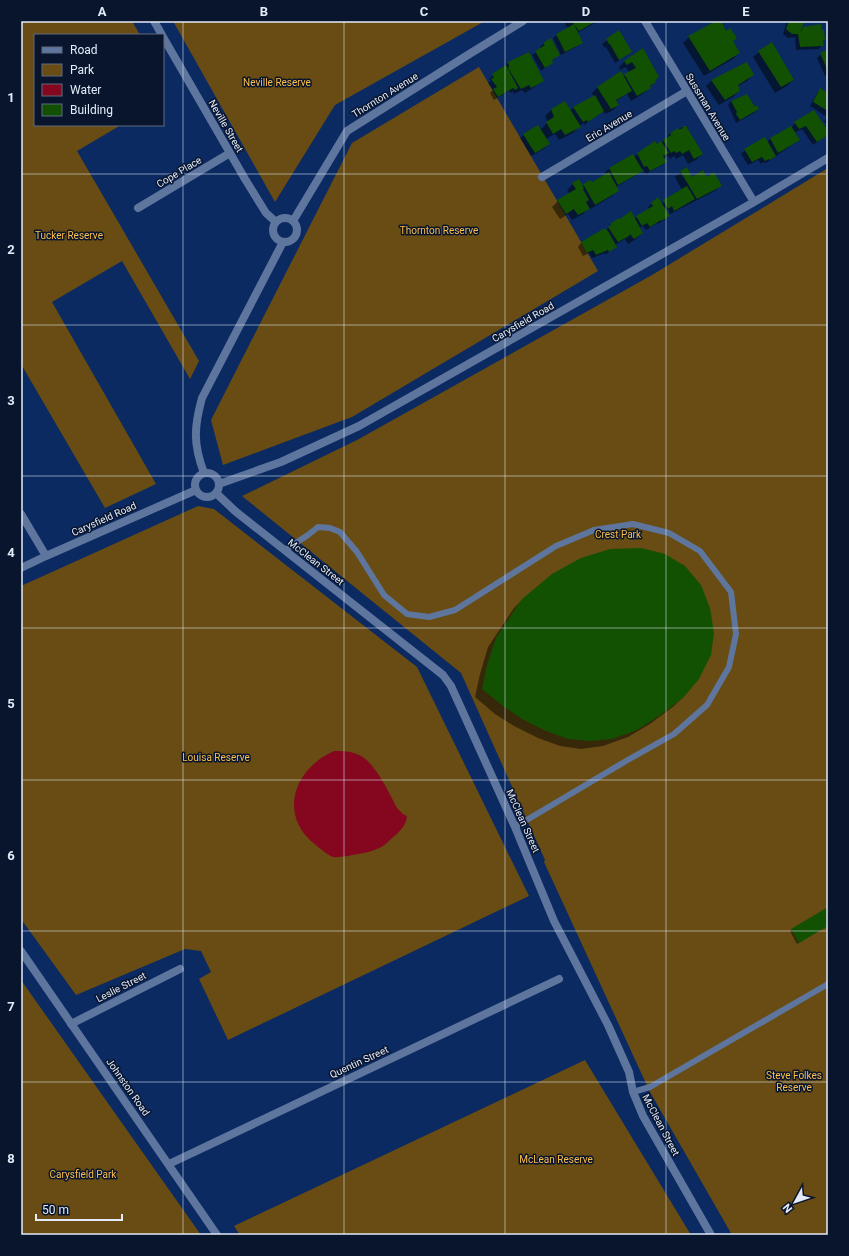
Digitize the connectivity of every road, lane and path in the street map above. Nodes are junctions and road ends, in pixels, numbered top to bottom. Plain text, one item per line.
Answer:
1 (154, 21) edge
2 (523, 21) edge
3 (645, 21) edge
4 (162, 34) edge
5 (164, 38) edge
6 (687, 91) junction
7 (230, 153) junction
8 (828, 158) edge
9 (542, 177) dead end
10 (754, 202) junction
11 (138, 208) dead end
12 (293, 221) junction
13 (276, 222) junction
14 (283, 242) junction
15 (204, 473) junction
16 (219, 484) junction
17 (196, 490) junction
18 (216, 493) junction
19 (21, 514) edge
20 (285, 550) junction
21 (46, 556) junction
22 (21, 568) edge
23 (515, 827) junction
24 (21, 951) edge
25 (180, 969) dead end
26 (559, 979) dead end
27 (828, 984) edge
28 (71, 1024) junction
29 (633, 1092) junction
30 (169, 1164) junction
31 (218, 1235) edge
32 (711, 1235) edge

1 - 4 street, Neville Street
2 - 12 street, Thornton Avenue
3 - 6 street, Sussman Avenue
5 - 7 street, Neville Street
6 - 9 street, Eric Avenue
6 - 10 street, Sussman Avenue
7 - 11 street, Cope Place
7 - 13 street, Neville Street
8 - 10 street, Carysfield Road
10 - 16 street, Carysfield Road
12 - 13 street
12 - 14 street, Thornton Avenue
13 - 14 street
14 - 15 street, Thornton Avenue
15 - 16 street
15 - 17 street
16 - 18 street
17 - 18 street
17 - 21 street, Carysfield Road
18 - 20 street, McClean Street
19 - 21 street
20 - 23 street, McClean Street
20 - 23 lane
21 - 22 street, Carysfield Road
23 - 29 street, McClean Street
24 - 28 street, Johnston Road
25 - 28 street, Leslie Street
26 - 30 street, Quentin Street
27 - 29 lane
28 - 30 street, Johnston Road
29 - 32 street, McClean Street
30 - 31 street, Johnston Road

